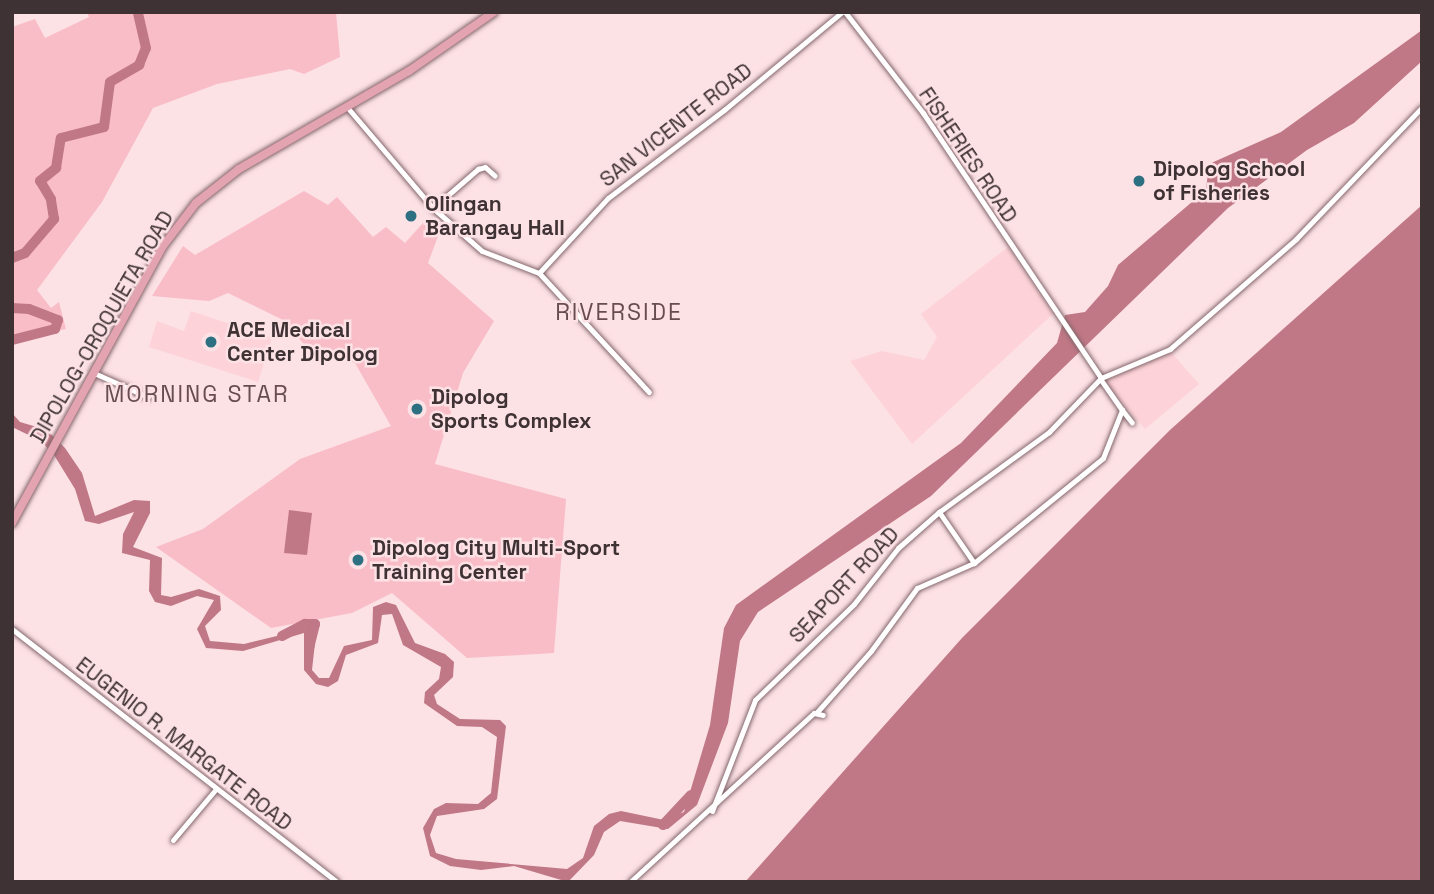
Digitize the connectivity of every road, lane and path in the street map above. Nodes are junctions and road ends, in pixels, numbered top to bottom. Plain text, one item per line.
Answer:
1 (494, 12) edge
2 (854, 12) edge
3 (845, 14) edge
4 (347, 107) junction
5 (1422, 107) edge
6 (495, 176) dead end
7 (433, 208) junction
8 (539, 273) junction
9 (94, 373) junction
10 (1101, 379) junction
11 (649, 392) dead end
12 (148, 397) dead end
13 (1122, 410) junction
14 (1132, 423) dead end
15 (939, 512) junction
16 (12, 523) edge
17 (974, 563) junction
18 (12, 629) edge
19 (216, 789) junction
20 (712, 811) junction
21 (173, 840) dead end
22 (337, 882) edge
23 (630, 882) edge

1 - 4 main road, DIPOLOG-OROQUIETA ROAD
2 - 3 street, SAN VICENTE ROAD
3 - 8 street, SAN VICENTE ROAD
3 - 10 street, FISHERIES ROAD
4 - 7 street
4 - 9 main road, DIPOLOG-OROQUIETA ROAD
5 - 10 street
6 - 7 street
7 - 8 street
8 - 11 street
9 - 12 street
9 - 16 main road, DIPOLOG-OROQUIETA ROAD
10 - 13 street, FISHERIES ROAD
10 - 15 street, SEAPORT ROAD
13 - 14 street, FISHERIES ROAD
13 - 17 street
15 - 17 street
15 - 20 street, SEAPORT ROAD
17 - 20 street
18 - 19 street, EUGENIO R. MARGATE ROAD
19 - 21 street
19 - 22 street, EUGENIO R. MARGATE ROAD
20 - 23 street, SEAPORT ROAD

